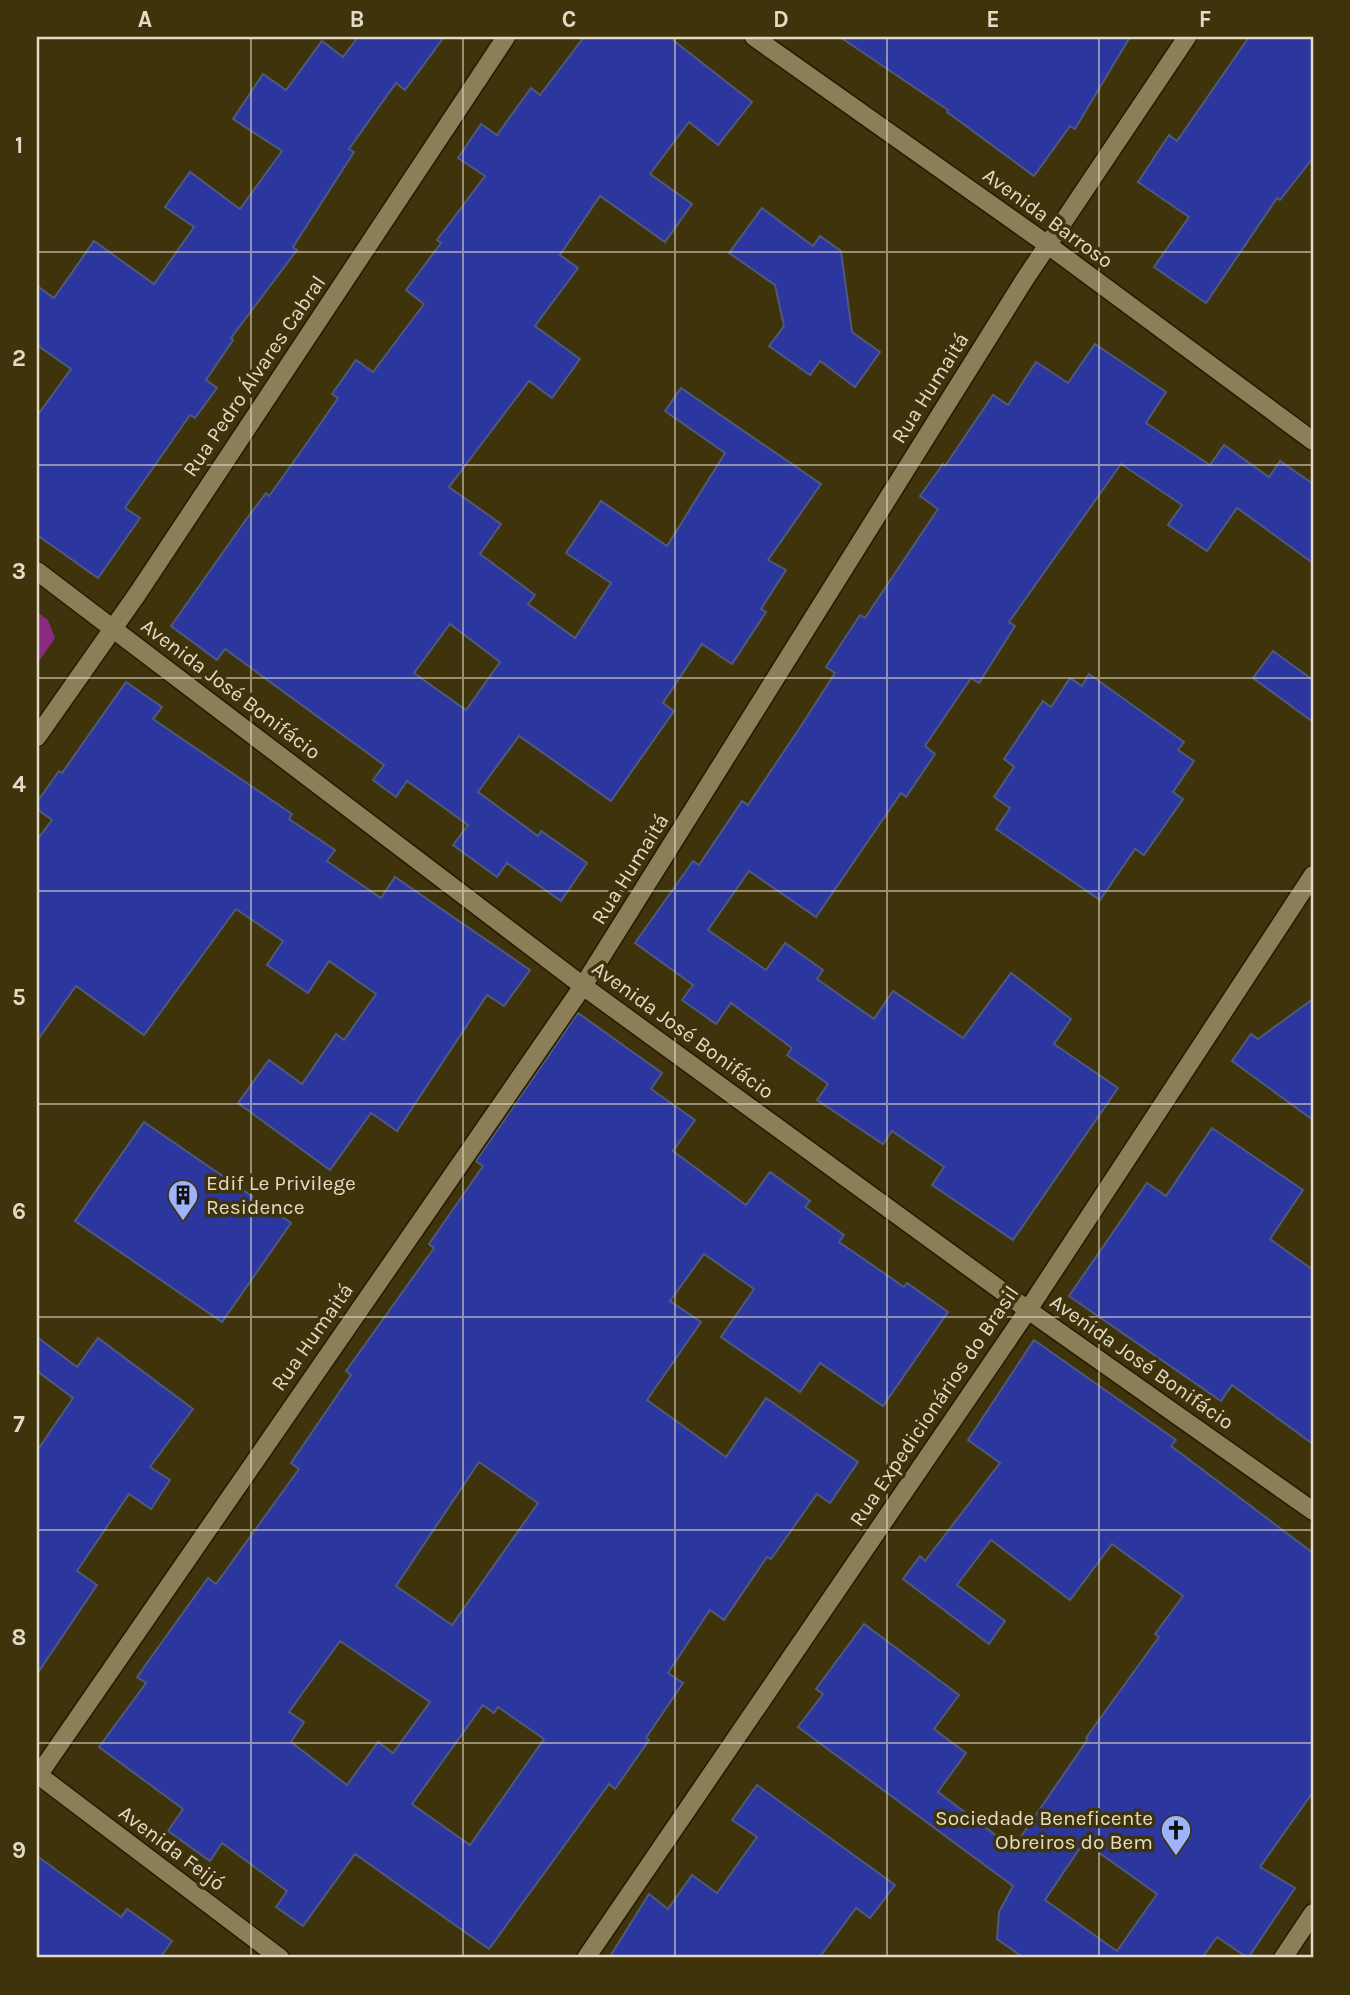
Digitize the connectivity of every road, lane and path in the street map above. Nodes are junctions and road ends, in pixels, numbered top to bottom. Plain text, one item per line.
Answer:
1 (506, 37) edge
2 (754, 37) edge
3 (1187, 37) edge
4 (1048, 245) junction
5 (1313, 441) edge
6 (37, 571) edge
7 (112, 627) junction
8 (37, 737) edge
9 (1313, 875) edge
10 (583, 986) junction
11 (1028, 1310) junction
12 (1313, 1511) edge
13 (37, 1775) edge
14 (1313, 1913) edge
15 (280, 1958) edge
16 (586, 1958) edge
17 (1283, 1958) edge

1 - 7 street, Rua Pedro Álvares Cabral
2 - 4 street, Avenida Barroso
3 - 4 street, Rua Humaitá
4 - 5 street, Avenida Barroso
4 - 10 street, Rua Humaitá
6 - 7 street, Avenida José Bonifácio
7 - 8 street, Rua Pedro Álvares Cabral
7 - 10 street, Avenida José Bonifácio
9 - 11 street, Rua Expedicionários do Brasil
10 - 11 street, Avenida José Bonifácio
10 - 13 street, Rua Humaitá
11 - 12 street, Avenida José Bonifácio
11 - 16 street, Rua Expedicionários do Brasil
13 - 15 street, Avenida Feijó
14 - 17 street

